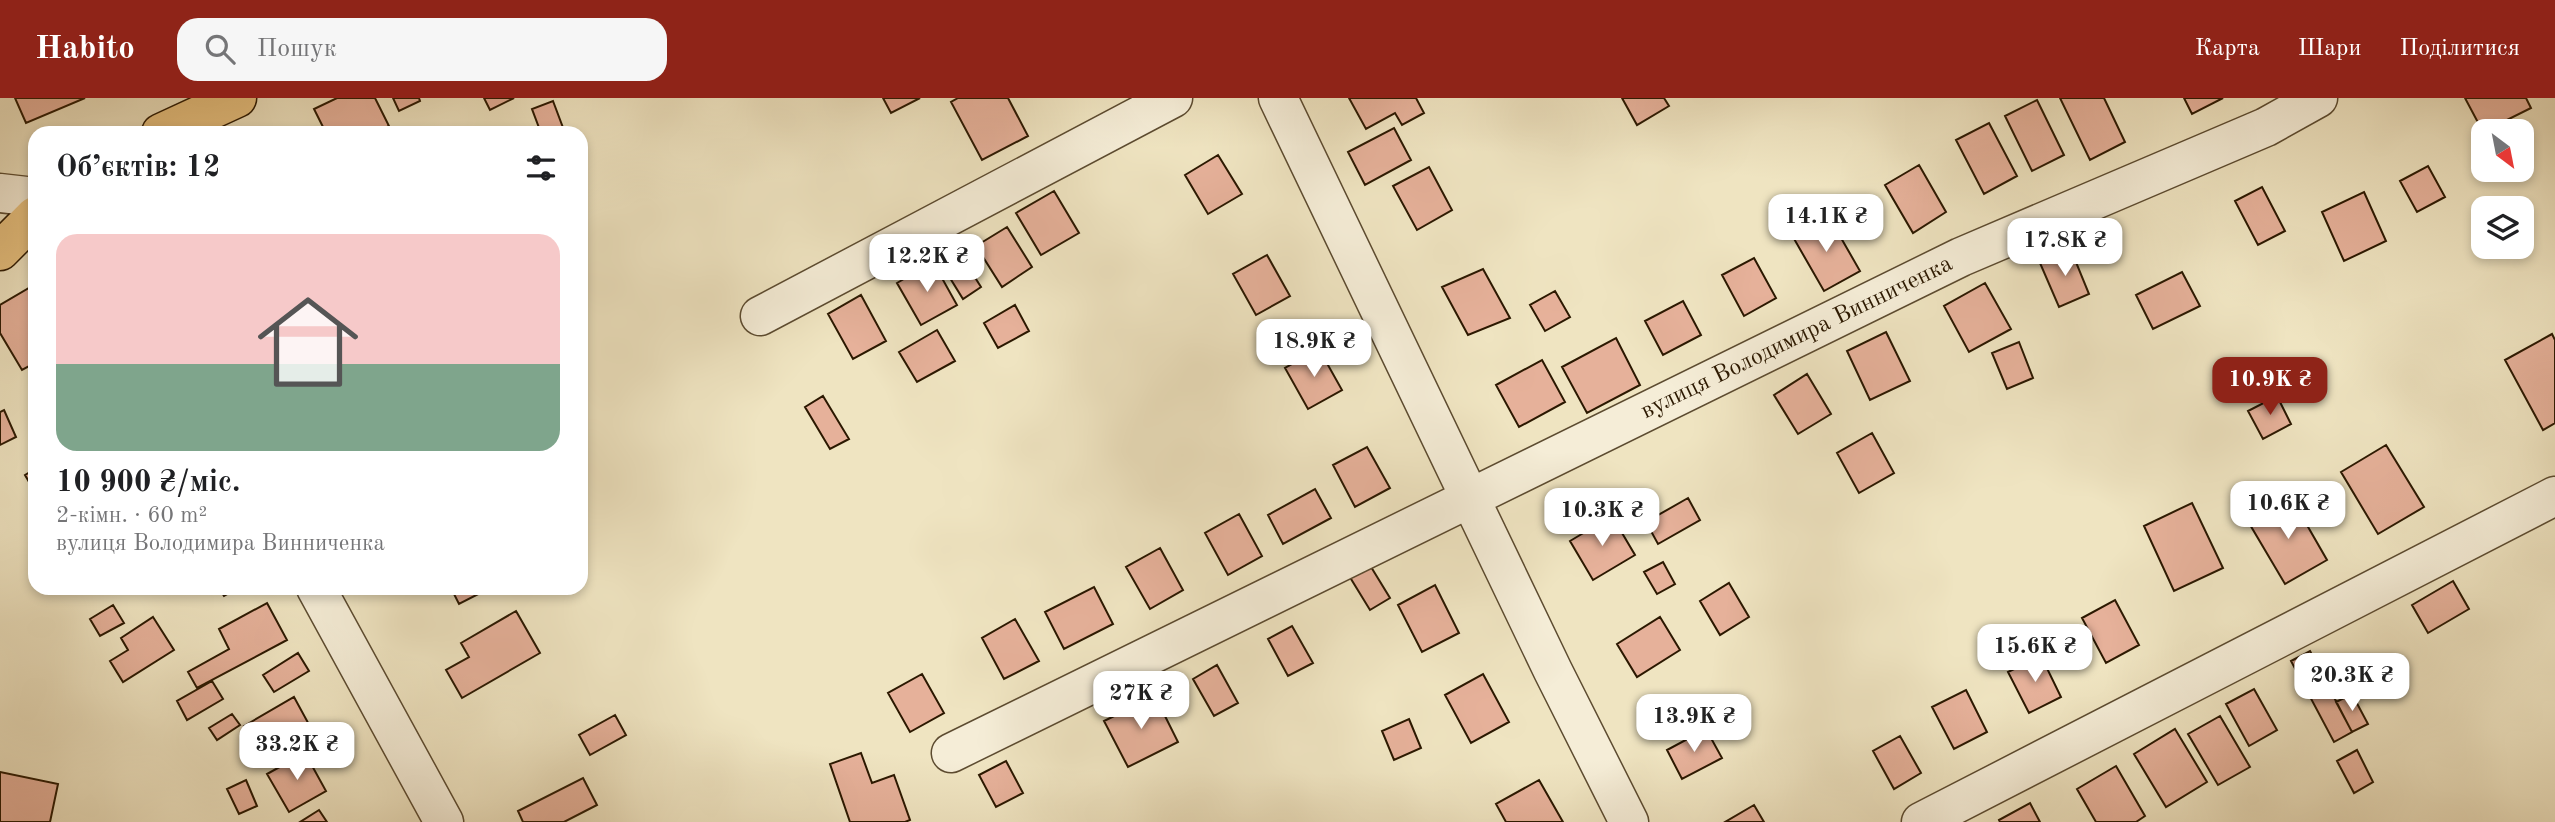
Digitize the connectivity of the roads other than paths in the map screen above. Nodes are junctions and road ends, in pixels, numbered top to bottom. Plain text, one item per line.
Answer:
1 (237, 98) edge
2 (1173, 98) edge
3 (1278, 98) edge
4 (2318, 98) edge
5 (176, 126) edge
6 (0, 193) edge
7 (28, 196) edge
8 (28, 223) edge
9 (0, 251) edge
10 (760, 316) dead end
11 (2555, 496) edge
12 (1471, 499) junction
13 (320, 595) edge
14 (951, 752) dead end
15 (444, 822) edge
16 (1629, 822) edge
17 (1921, 822) edge

1 - 5 main road
2 - 10 street
3 - 12 street
4 - 12 street, вулиця Володимира Винниченка
6 - 7 street
8 - 9 main road
11 - 17 street
12 - 14 street, вулиця Володимира Винниченка
12 - 16 street
13 - 15 street

